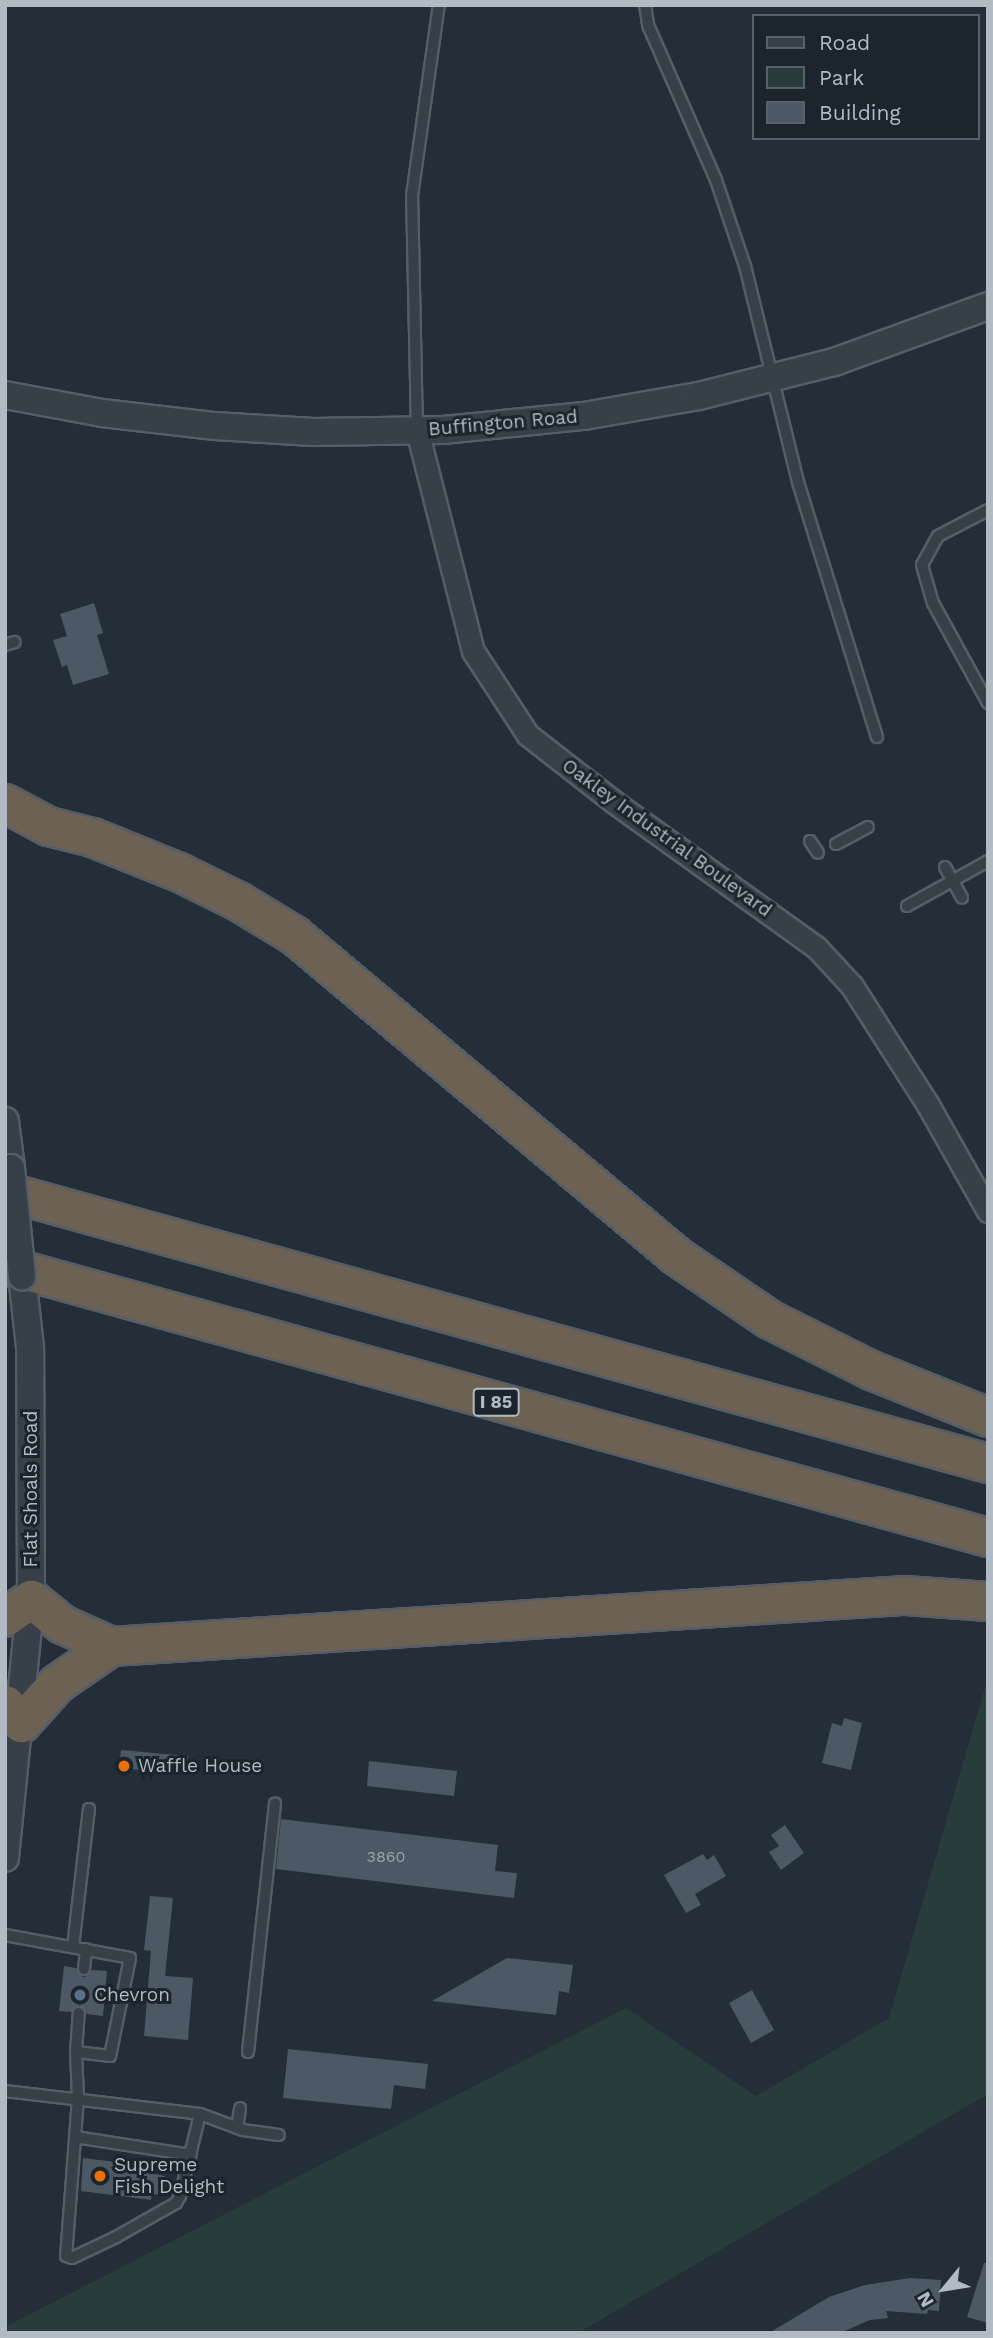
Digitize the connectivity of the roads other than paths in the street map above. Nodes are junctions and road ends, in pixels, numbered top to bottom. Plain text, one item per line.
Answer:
1 (439, 5) edge
2 (645, 5) edge
3 (988, 306) edge
4 (771, 378) junction
5 (5, 395) edge
6 (417, 430) junction
7 (988, 510) edge
8 (988, 703) edge
9 (877, 737) dead end
10 (5, 803) edge
11 (48, 826) junction
12 (868, 827) dead end
13 (5, 833) edge
14 (810, 841) dead end
15 (836, 844) dead end
16 (818, 853) dead end
17 (988, 861) edge
18 (945, 867) dead end
19 (952, 880) junction
20 (962, 898) dead end
21 (907, 906) dead end
22 (5, 1121) edge
23 (5, 1191) edge
24 (988, 1211) edge
25 (5, 1265) edge
26 (988, 1417) edge
27 (988, 1463) edge
28 (988, 1537) edge
29 (988, 1601) edge
30 (18, 1608) edge
31 (111, 1646) junction
32 (13, 1714) edge
33 (275, 1803) dead end
34 (89, 1809) dead end
35 (6, 1852) edge
36 (5, 1858) edge
37 (5, 1935) edge
38 (73, 1947) junction
39 (86, 1949) junction
40 (84, 1969) dead end
41 (79, 2013) dead end
42 (76, 2052) junction
43 (248, 2052) dead end
44 (5, 2091) edge
45 (78, 2098) junction
46 (240, 2108) dead end
47 (200, 2114) junction
48 (237, 2128) junction
49 (279, 2135) dead end
50 (75, 2137) junction
51 (191, 2155) junction

1 - 6 lane
2 - 4 lane
3 - 4 street, Buffington Road
4 - 6 street, Buffington Road
4 - 9 lane
5 - 6 street, Buffington Road
6 - 24 street, Oakley Industrial Boulevard
7 - 8 lane
10 - 11 highway
11 - 13 highway
11 - 26 highway
12 - 15 lane
14 - 16 lane
17 - 19 lane
18 - 19 lane
19 - 20 lane
19 - 21 lane
22 - 30 street, Flat Shoals Road, bridge
23 - 27 highway
25 - 28 highway, I 85
29 - 31 highway
30 - 31 highway
30 - 32 street, Flat Shoals Road
31 - 32 highway
32 - 35 street, Flat Shoals Road
33 - 43 lane
34 - 38 lane
35 - 36 street, Flat Shoals Road
37 - 38 lane
38 - 39 lane
39 - 40 lane
39 - 42 lane
41 - 42 lane
42 - 45 lane
44 - 45 lane
45 - 47 lane
45 - 50 lane
46 - 48 lane
47 - 48 lane
47 - 51 lane
48 - 49 lane
50 - 51 lane
50 - 51 lane

